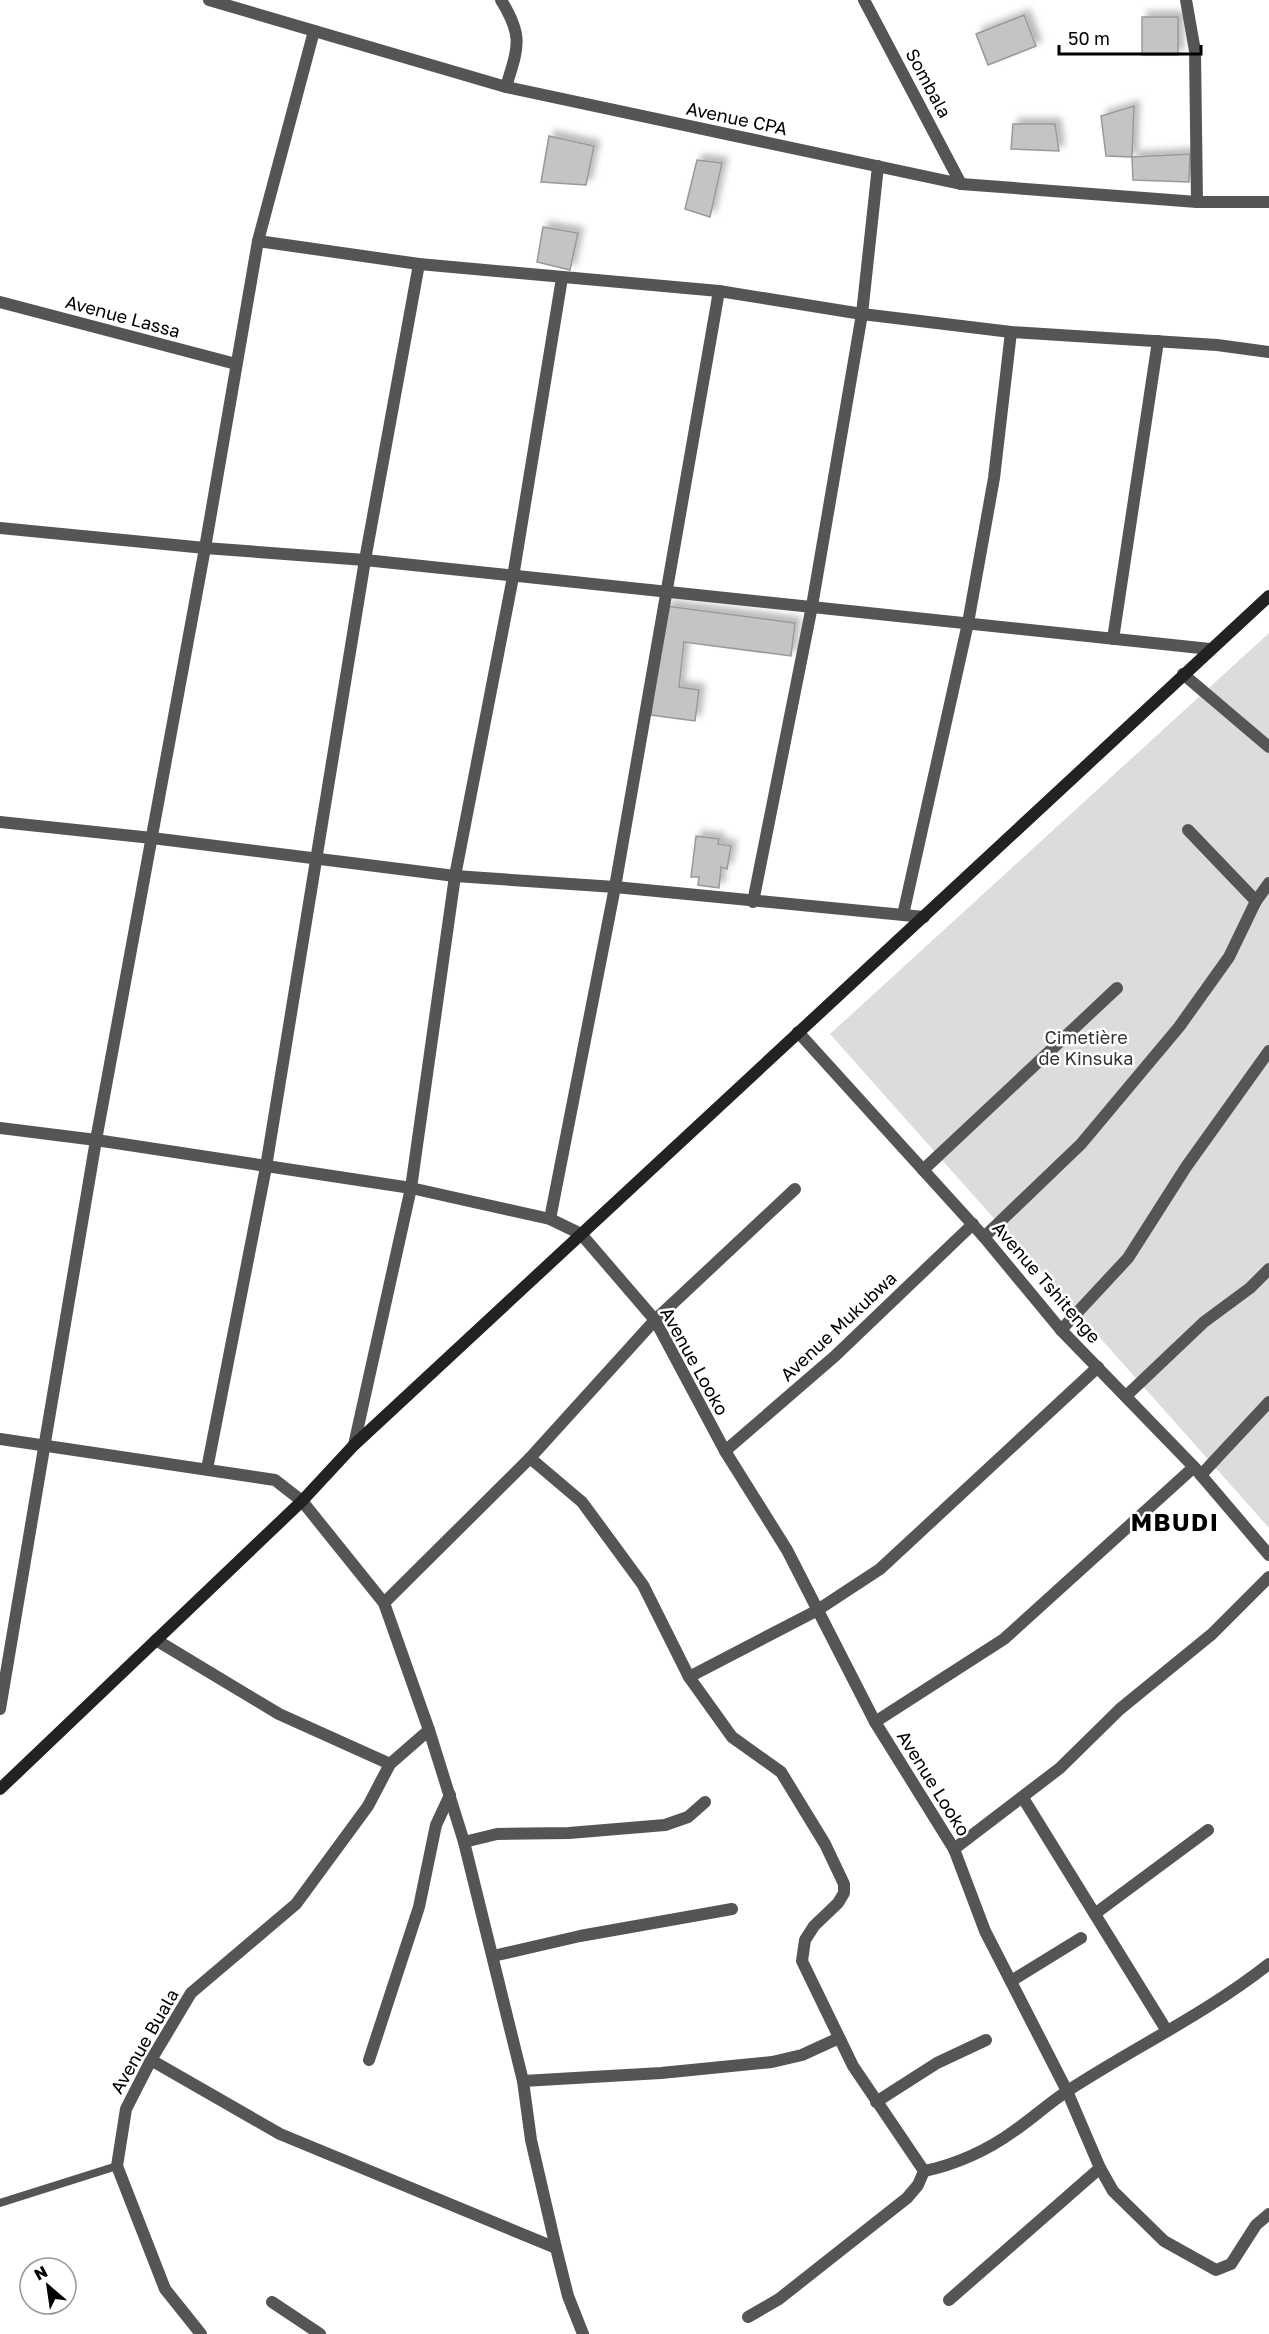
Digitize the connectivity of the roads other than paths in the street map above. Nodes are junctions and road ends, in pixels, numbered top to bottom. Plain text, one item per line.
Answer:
1 (209, 0) edge
2 (501, 0) edge
3 (864, 0) edge
4 (1186, 0) edge
5 (314, 31) junction
6 (507, 87) junction
7 (878, 166) junction
8 (961, 184) junction
9 (1197, 202) junction
10 (1269, 202) edge
11 (258, 241) junction
12 (419, 264) junction
13 (561, 278) junction
14 (718, 291) junction
15 (0, 302) edge
16 (862, 314) junction
17 (1011, 332) junction
18 (1158, 341) junction
19 (1269, 352) edge
20 (236, 364) junction
21 (0, 528) edge
22 (205, 548) junction
23 (365, 560) junction
24 (513, 577) junction
25 (665, 592) junction
26 (1269, 596) edge
27 (812, 606) junction
28 (968, 623) junction
29 (1113, 639) junction
30 (1210, 649) junction
31 (1183, 674) junction
32 (1269, 747) edge
33 (0, 822) edge
34 (1188, 830) dead end
35 (152, 838) junction
36 (318, 860) junction
37 (455, 876) junction
38 (1269, 883) edge
39 (615, 887) junction
40 (1256, 901) junction
41 (753, 902) junction
42 (903, 915) junction
43 (924, 917) junction
44 (1117, 988) dead end
45 (798, 1032) junction
46 (1269, 1050) edge
47 (0, 1128) edge
48 (96, 1140) junction
49 (266, 1167) junction
50 (923, 1170) junction
51 (411, 1188) junction
52 (795, 1189) dead end
53 (550, 1219) junction
54 (973, 1224) junction
55 (581, 1234) junction
56 (984, 1236) junction
57 (1269, 1269) edge
58 (655, 1320) junction
59 (1061, 1330) junction
60 (1098, 1367) junction
61 (1126, 1396) junction
62 (1269, 1402) edge
63 (0, 1439) edge
64 (354, 1445) junction
65 (44, 1447) junction
66 (725, 1451) junction
67 (530, 1458) junction
68 (207, 1469) junction
69 (1198, 1471) junction
70 (302, 1501) junction
71 (1269, 1555) edge
72 (1269, 1577) edge
73 (384, 1603) junction
74 (816, 1611) junction
75 (156, 1640) junction
76 (689, 1677) junction
77 (0, 1709) edge
78 (875, 1722) junction
79 (429, 1730) junction
80 (390, 1764) junction
81 (0, 1789) edge
82 (450, 1795) junction
83 (1023, 1798) junction
84 (705, 1802) dead end
85 (1208, 1830) dead end
86 (464, 1842) junction
87 (954, 1849) junction
88 (732, 1909) dead end
89 (1096, 1913) junction
90 (1081, 1938) dead end
91 (493, 1956) junction
92 (1269, 1964) edge
93 (1011, 1981) junction
94 (1167, 2031) junction
95 (839, 2038) junction
96 (986, 2040) dead end
97 (151, 2060) junction
98 (369, 2060) dead end
99 (523, 2081) junction
100 (1067, 2091) junction
101 (876, 2102) junction
102 (117, 2166) junction
103 (1100, 2168) junction
104 (924, 2171) junction
105 (0, 2203) edge
106 (1269, 2214) edge
107 (556, 2248) junction
108 (949, 2300) dead end
109 (272, 2302) dead end
110 (748, 2317) dead end
111 (201, 2334) edge
112 (320, 2334) edge
113 (583, 2334) edge

1 - 5 street, Avenue CPA
2 - 6 street
3 - 8 street, Sombala
4 - 9 street
5 - 6 street, Avenue CPA
5 - 11 street
6 - 7 street, Avenue CPA
7 - 8 street, Avenue CPA
7 - 16 street
8 - 9 street, Avenue CPA
9 - 10 street, Avenue CPA
11 - 12 street
11 - 20 street
12 - 13 street
12 - 23 street
13 - 14 street
13 - 24 street
14 - 16 street
14 - 25 street
15 - 20 street, Avenue Lassa
16 - 17 street
16 - 27 street
17 - 18 street
17 - 28 street
18 - 19 street
18 - 29 street
20 - 22 street
21 - 22 street
22 - 23 street
22 - 35 street
23 - 24 street
23 - 36 street
24 - 25 street
24 - 37 street
25 - 27 street
25 - 39 street
26 - 30 street
27 - 28 street
27 - 41 street
28 - 29 street
28 - 42 street
29 - 30 street
30 - 31 street
31 - 32 street
31 - 43 street
33 - 35 street
34 - 40 street
35 - 36 street
35 - 48 street
36 - 37 street
36 - 49 street
37 - 39 street
37 - 51 street
38 - 40 street
39 - 41 street
39 - 53 street
40 - 56 street
41 - 42 street
42 - 43 street
43 - 45 street
44 - 50 street
45 - 50 street, Avenue Tshitenge
45 - 55 street
46 - 59 street
47 - 48 street
48 - 49 street
48 - 65 street
49 - 51 street
49 - 68 street
50 - 54 street, Avenue Tshitenge
51 - 53 street
51 - 64 street
52 - 58 street
53 - 55 street
54 - 56 street, Avenue Tshitenge
54 - 66 street, Avenue Mukubwa
55 - 58 street, Avenue Looko
55 - 64 street
56 - 59 street, Avenue Tshitenge
57 - 61 street
58 - 66 street, Avenue Looko
58 - 67 street
59 - 60 street, Avenue Tshitenge
60 - 61 street, Avenue Tshitenge
60 - 74 street
61 - 69 street, Avenue Tshitenge
62 - 69 street
63 - 65 street
64 - 70 street
65 - 68 street
65 - 77 street
66 - 74 street, Avenue Looko
67 - 73 street
67 - 76 street
68 - 70 street
69 - 71 street, Avenue Tshitenge
69 - 78 street
70 - 73 street
70 - 75 street
72 - 83 street
73 - 79 street
74 - 76 street
74 - 78 street, Avenue Looko
75 - 80 street
75 - 81 street
76 - 95 street
78 - 87 street, Avenue Looko
79 - 80 street, Avenue Buala
79 - 82 street
80 - 97 street, Avenue Buala
82 - 86 street
82 - 98 street
83 - 87 street
83 - 89 street
84 - 86 street
85 - 89 street
86 - 91 street
87 - 93 street, Avenue Looko
88 - 91 street
89 - 94 street
90 - 93 street
91 - 99 street
92 - 94 street
93 - 100 street, Avenue Looko
94 - 100 street
95 - 99 street
95 - 101 street
96 - 101 street
97 - 102 street, Avenue Buala
97 - 107 street
99 - 107 street
100 - 103 street, Avenue Looko
100 - 104 street
101 - 104 street
102 - 105 lane
102 - 111 street
103 - 106 street, Avenue Looko
103 - 108 street
104 - 110 street
107 - 113 street
109 - 112 street

